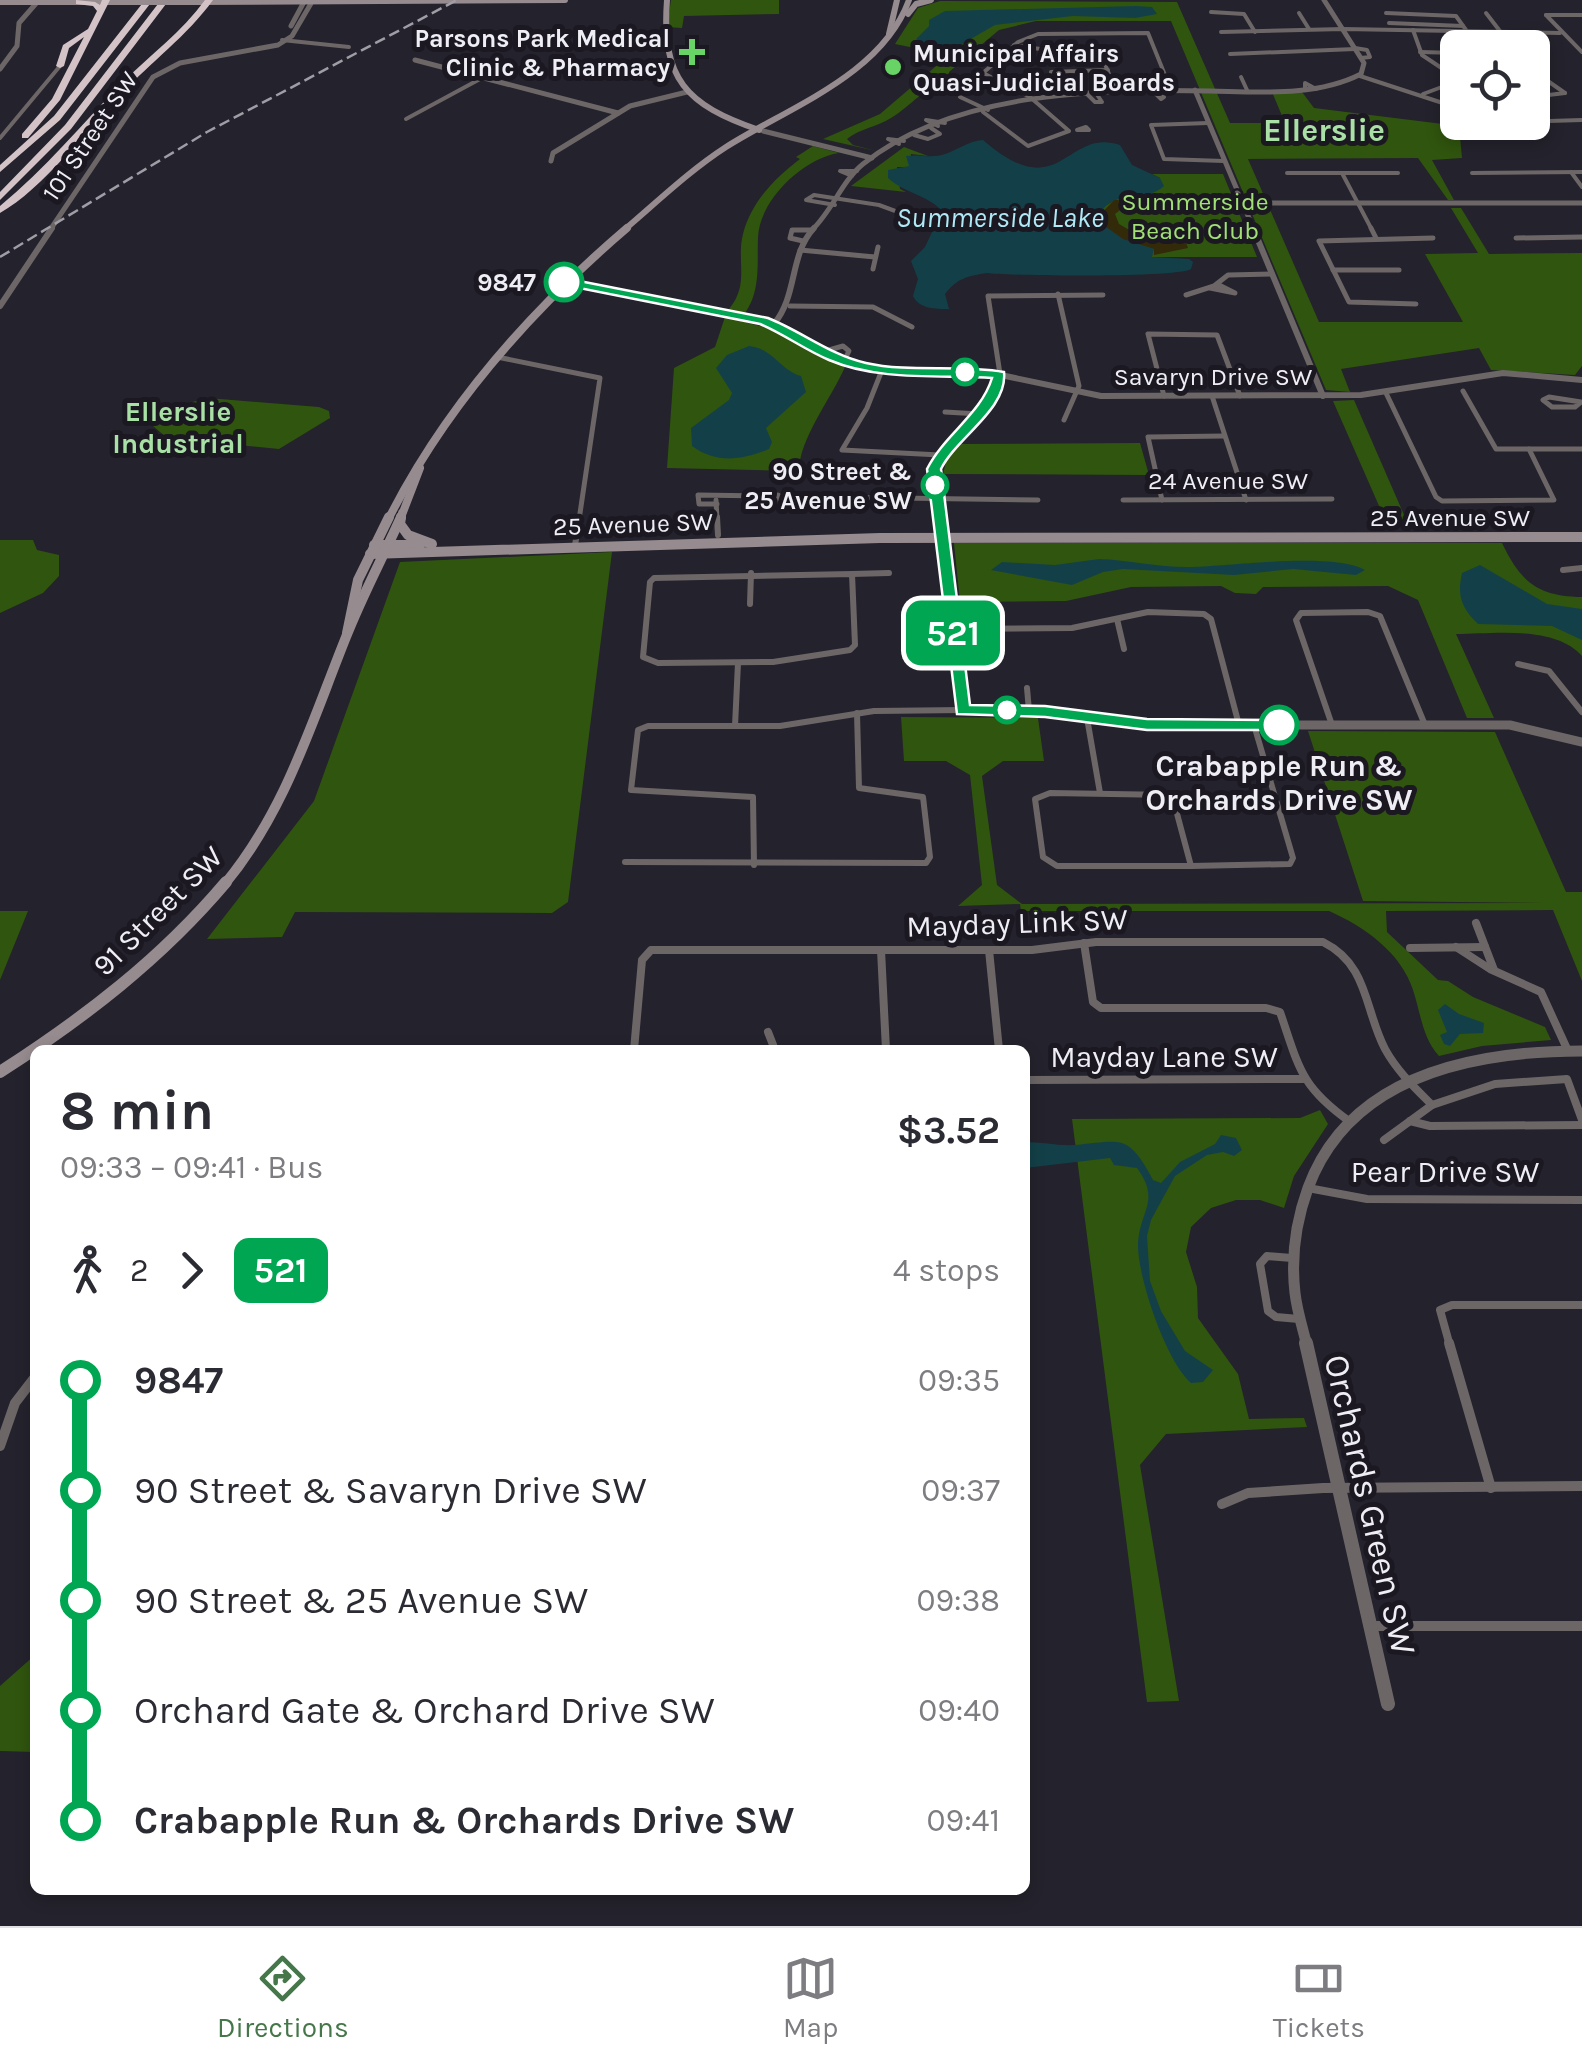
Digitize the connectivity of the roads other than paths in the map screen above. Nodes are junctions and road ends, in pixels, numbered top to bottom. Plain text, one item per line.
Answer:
1 (149, 0) edge
2 (165, 0) edge
3 (565, 0) edge
4 (656, 0) edge
5 (667, 0) edge
6 (903, 0) edge
7 (931, 0) edge
8 (1327, 0) edge
9 (208, 1) edge
10 (308, 1) edge
11 (0, 2) edge
12 (24, 2) edge
13 (39, 2) edge
14 (79, 2) edge
15 (194, 2) edge
16 (107, 3) edge
17 (1392, 4) dead end
18 (1436, 5) dead end
19 (666, 11) junction
20 (1210, 12) dead end
21 (1386, 12) dead end
22 (1299, 13) dead end
23 (1397, 13) junction
24 (908, 14) junction
25 (1425, 14) junction
26 (1486, 14) dead end
27 (1582, 14) edge
28 (1443, 15) junction
29 (1389, 23) dead end
30 (90, 28) junction
31 (1430, 28) junction
32 (1308, 29) junction
33 (1343, 29) junction
34 (1413, 30) junction
35 (1466, 30) edge
36 (1499, 30) edge
37 (1220, 32) dead end
38 (1255, 32) junction
39 (1550, 32) edge
40 (1560, 32) junction
41 (20, 33) junction
42 (896, 34) junction
43 (284, 40) junction
44 (886, 42) junction
45 (1014, 45) junction
46 (349, 47) dead end
47 (1355, 48) junction
48 (1040, 49) dead end
49 (1100, 52) dead end
50 (1286, 52) junction
51 (1420, 52) junction
52 (1582, 52) edge
53 (1440, 53) edge
54 (1230, 54) dead end
55 (415, 60) dead end
56 (1291, 62) dead end
57 (60, 66) joint
58 (0, 69) edge
59 (1108, 70) junction
60 (1051, 72) dead end
61 (1440, 72) edge
62 (1358, 73) junction
63 (1241, 78) dead end
64 (480, 79) junction
65 (1550, 82) edge
66 (1440, 86) edge
67 (1171, 90) junction
68 (1194, 90) junction
69 (1247, 90) junction
70 (1116, 91) junction
71 (687, 92) junction
72 (1423, 94) junction
73 (1550, 95) edge
74 (960, 97) dead end
75 (1034, 100) junction
76 (1440, 101) edge
77 (716, 111) junction
78 (985, 111) junction
79 (618, 113) junction
80 (406, 119) dead end
81 (1582, 120) edge
82 (1550, 121) edge
83 (1208, 122) junction
84 (736, 123) junction
85 (762, 129) junction
86 (1069, 130) junction
87 (1077, 130) dead end
88 (744, 136) junction
89 (0, 138) edge
90 (877, 157) junction
91 (0, 158) edge
92 (550, 160) dead end
93 (1224, 161) junction
94 (0, 171) edge
95 (695, 172) junction
96 (1342, 172) junction
97 (1398, 172) dead end
98 (1571, 172) junction
99 (1582, 172) edge
100 (1287, 173) dead end
101 (1472, 173) dead end
102 (1582, 187) edge
103 (0, 194) edge
104 (836, 202) junction
105 (1173, 204) dead end
106 (1243, 204) junction
107 (1359, 204) junction
108 (1582, 204) edge
109 (0, 210) edge
110 (906, 214) dead end
111 (812, 230) junction
112 (1582, 237) edge
113 (1376, 238) junction
114 (1433, 238) dead end
115 (1516, 238) dead end
116 (804, 240) junction
117 (878, 247) dead end
118 (800, 250) junction
119 (875, 257) junction
120 (873, 269) dead end
121 (1333, 270) junction
122 (1399, 270) dead end
123 (1272, 274) junction
124 (564, 282) junction
125 (1218, 284) junction
126 (1210, 288) junction
127 (1058, 294) junction
128 (1103, 295) dead end
129 (1186, 295) dead end
130 (791, 304) junction
131 (1416, 304) dead end
132 (0, 306) edge
133 (774, 324) junction
134 (912, 327) dead end
135 (822, 352) junction
136 (497, 357) junction
137 (844, 362) junction
138 (882, 370) junction
139 (1000, 374) junction
140 (1582, 380) edge
141 (1462, 390) dead end
142 (1078, 393) junction
143 (1386, 393) junction
144 (1164, 396) junction
145 (1212, 396) junction
146 (1240, 396) junction
147 (1323, 396) junction
148 (1581, 401) edge
149 (945, 412) dead end
150 (978, 414) junction
151 (1064, 420) dead end
152 (1224, 436) junction
153 (1582, 448) edge
154 (1529, 449) junction
155 (940, 456) junction
156 (420, 468) junction
157 (721, 494) junction
158 (937, 499) junction
159 (1332, 499) dead end
160 (1038, 500) dead end
161 (1123, 500) dead end
162 (1162, 500) junction
163 (1246, 500) junction
164 (717, 504) junction
165 (402, 511) junction
166 (941, 534) junction
167 (718, 535) junction
168 (1582, 537) edge
169 (576, 543) junction
170 (432, 544) junction
171 (377, 550) junction
172 (1582, 568) edge
173 (1564, 570) dead end
174 (852, 572) junction
175 (890, 572) dead end
176 (751, 574) junction
177 (750, 604) dead end
178 (1117, 619) junction
179 (952, 629) junction
180 (1124, 649) dead end
181 (738, 663) junction
182 (1518, 664) dead end
183 (1026, 688) dead end
184 (962, 710) junction
185 (1138, 710) dead end
186 (1028, 711) junction
187 (1582, 712) edge
188 (856, 713) junction
189 (1087, 718) junction
190 (1138, 724) junction
191 (1239, 725) junction
192 (1254, 725) junction
193 (1332, 725) junction
194 (1425, 725) junction
195 (735, 726) junction
196 (1582, 741) edge
197 (1100, 793) junction
198 (626, 862) dead end
199 (754, 865) junction
200 (1191, 866) junction
201 (1476, 922) dead end
202 (1084, 943) junction
203 (1456, 947) junction
204 (1485, 947) junction
205 (1410, 948) dead end
206 (881, 950) junction
207 (989, 950) junction
208 (1494, 971) junction
209 (768, 1032) dead end
210 (42, 1045) edge
211 (634, 1045) edge
212 (773, 1045) edge
213 (886, 1045) edge
214 (998, 1045) edge
215 (1575, 1052) edge
216 (30, 1053) edge
217 (0, 1072) edge
218 (1303, 1079) junction
219 (1030, 1080) edge
220 (1407, 1080) junction
221 (1432, 1105) junction
222 (1349, 1121) junction
223 (1410, 1121) junction
224 (1582, 1122) edge
225 (1384, 1140) dead end
226 (1308, 1188) junction
227 (1582, 1200) edge
228 (1292, 1258) junction
229 (1582, 1305) edge
230 (1299, 1319) junction
231 (30, 1383) edge
232 (0, 1446) edge
233 (1582, 1486) edge
234 (1338, 1488) junction
235 (1490, 1488) junction
236 (1222, 1504) dead end
237 (1370, 1626) junction
238 (1582, 1626) edge
239 (1388, 1704) dead end

1 - 94 highway
2 - 103 highway
3 - 10 main road
4 - 19 main road
5 - 19 main road
6 - 24 main road, 91 Street SW
6 - 42 main road
6 - 44 main road
7 - 24 main road
8 - 33 street
9 - 10 main road
9 - 15 main road
9 - 109 highway
10 - 43 street
10 - 43 street
11 - 12 main road
12 - 13 main road
13 - 14 main road
13 - 41 street
13 - 41 street
14 - 16 highway
15 - 16 main road, bridge
16 - 30 highway
17 - 23 street
18 - 28 street
19 - 71 main road
20 - 38 street
21 - 23 street
22 - 32 street
23 - 25 street
24 - 42 main road, 91 Street SW
25 - 28 street
25 - 31 street
26 - 36 street
27 - 40 street
28 - 31 street
29 - 31 street
30 - 57 highway
30 - 91 highway
31 - 34 street
31 - 35 street
32 - 33 street
32 - 38 street
33 - 34 street
33 - 47 street
34 - 51 street
37 - 38 street
39 - 40 street
40 - 52 street
41 - 58 street
42 - 44 main road, 91 Street SW
43 - 46 street
43 - 132 street, 101 Street SW
44 - 85 main road, 91 Street SW
45 - 48 street
45 - 67 street
45 - 75 street
47 - 50 street
47 - 62 street
49 - 59 street
50 - 54 street
50 - 56 street
51 - 53 street
51 - 61 street
55 - 64 street
57 - 89 street
59 - 60 street
59 - 70 street
62 - 69 street
62 - 72 street
63 - 69 street
64 - 79 street
64 - 80 street
65 - 73 street
66 - 72 street
67 - 68 street
67 - 70 street
68 - 69 street
68 - 83 street
70 - 75 street
71 - 77 main road
71 - 79 street
72 - 76 street
74 - 78 street
75 - 78 street
75 - 86 street
77 - 84 main road
77 - 85 main road
78 - 86 street
78 - 90 street
79 - 92 street
81 - 82 street
83 - 93 street
83 - 93 street
84 - 85 main road
84 - 88 main road
85 - 88 main road, 91 Street SW
85 - 90 street
85 - 95 main road, 91 Street SW
86 - 87 street
88 - 95 main road, 91 Street SW
90 - 104 street
93 - 106 street
95 - 124 main road, 91 Street SW
96 - 97 street
96 - 100 street
96 - 107 street
98 - 99 street
98 - 101 street
98 - 102 street
104 - 110 street
104 - 111 street
105 - 106 street
106 - 107 street
106 - 123 street
107 - 108 street
107 - 113 street
111 - 116 street
111 - 116 street
112 - 115 street
113 - 114 street
113 - 121 street
116 - 118 street
117 - 119 street
118 - 119 street
118 - 130 street
119 - 120 street
121 - 122 street
121 - 131 street
123 - 125 street
123 - 147 street
124 - 133 street, Savaryn Drive SW
124 - 136 main road, 91 Street SW
125 - 126 street
125 - 126 street
126 - 129 street
127 - 128 street
127 - 139 street
127 - 142 street
130 - 133 street
130 - 134 street
133 - 135 street, Savaryn Drive SW
135 - 137 street, Savaryn Drive SW
135 - 137 street, Savaryn Drive SW
136 - 156 main road, 91 Street SW
136 - 169 street
137 - 138 street, Savaryn Drive SW
138 - 139 street, Savaryn Drive SW
138 - 155 street
139 - 142 street, Savaryn Drive SW
139 - 150 street
140 - 143 street, Savaryn Drive SW
141 - 154 street
142 - 144 street, Savaryn Drive SW
142 - 151 street
143 - 147 street, Savaryn Drive SW
143 - 154 street
144 - 145 street, Savaryn Drive SW
144 - 146 street
145 - 146 street, Savaryn Drive SW
145 - 152 street
146 - 147 street, Savaryn Drive SW
148 - 148 street
149 - 150 street
150 - 155 street
152 - 162 street
152 - 163 street
153 - 154 street
155 - 158 street
156 - 165 main road, 91 Street SW
156 - 171 main road, 91 Street SW
157 - 158 street
157 - 164 street
157 - 164 street
158 - 160 street
158 - 166 street
159 - 163 street, 24 Avenue SW
161 - 162 street, 24 Avenue SW
162 - 163 street, 24 Avenue SW
164 - 167 street
165 - 170 main road
165 - 171 main road, 91 Street SW
166 - 167 main road, 25 Avenue SW
166 - 168 main road, 25 Avenue SW
166 - 169 main road, 25 Avenue SW
166 - 179 street
167 - 169 main road, 25 Avenue SW
169 - 170 main road, 25 Avenue SW
169 - 171 main road, 25 Avenue SW
170 - 171 main road, 25 Avenue SW
171 - 210 main road, 91 Street SW
172 - 173 street
174 - 175 street
174 - 176 street
174 - 181 street
176 - 177 street
176 - 181 street
178 - 179 street
178 - 180 street
178 - 191 street
179 - 184 street
181 - 195 street
182 - 187 street
183 - 186 street
184 - 186 street
184 - 188 street
185 - 190 street
186 - 189 street
188 - 195 street
188 - 199 street
189 - 190 street
189 - 197 street
190 - 191 street
191 - 192 street
192 - 193 street
192 - 200 street
193 - 194 street
193 - 194 street
194 - 196 street
195 - 199 street
197 - 200 street
197 - 200 street
198 - 199 street
201 - 204 street
202 - 207 street, Mayday Link SW
202 - 218 street
202 - 220 street, Mayday Link SW
203 - 204 street
203 - 205 street
203 - 208 street
204 - 208 street
206 - 207 street, Mayday Link SW
206 - 211 street, Mayday Link SW
206 - 213 street
207 - 214 street
208 - 215 street
209 - 212 street
215 - 220 street, Orchards Green SW
216 - 217 main road, 91 Street SW
218 - 219 street, Mayday Lane SW
218 - 222 street
220 - 221 street, Mayday Link SW
220 - 222 street, Orchards Green SW
221 - 223 street
221 - 224 street
222 - 226 street, Orchards Green SW
223 - 224 street
223 - 225 street
226 - 227 street, Pear Drive SW
226 - 228 street, Orchards Green SW
228 - 230 street, Orchards Green SW
228 - 230 street, Orchards Green SW
229 - 235 street
230 - 234 street, Orchards Green SW
231 - 232 street
233 - 235 street
234 - 235 street
234 - 236 street
234 - 237 street, Orchards Green SW
237 - 238 street
237 - 239 street, Orchards Green SW

